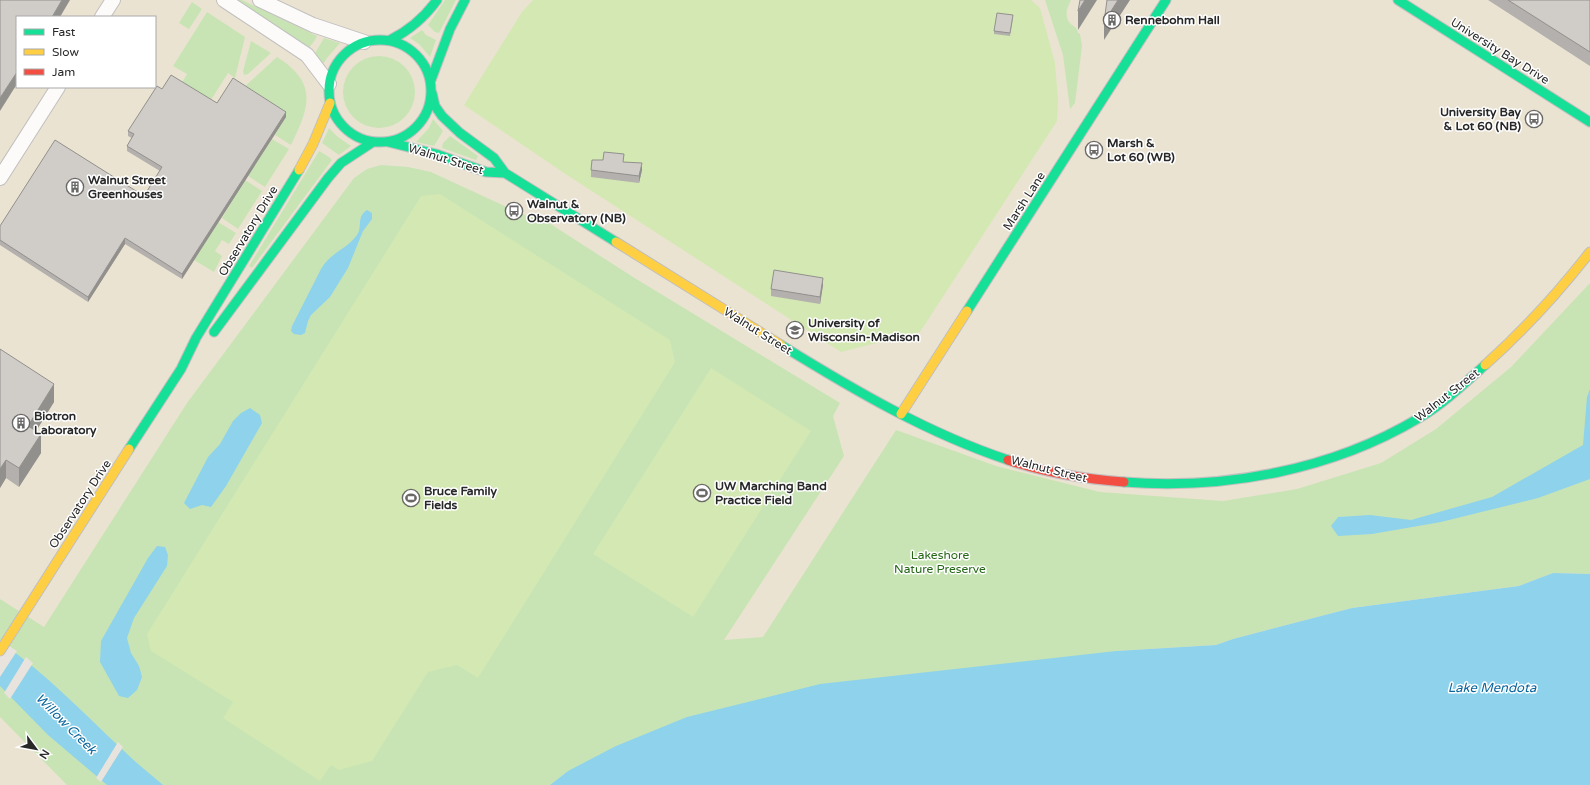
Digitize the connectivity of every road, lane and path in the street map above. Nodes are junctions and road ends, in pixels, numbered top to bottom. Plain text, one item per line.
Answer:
1 (113, 0) edge
2 (224, 0) edge
3 (260, 0) edge
4 (437, 0) edge
5 (466, 0) edge
6 (1166, 0) edge
7 (1398, 0) edge
8 (103, 16) edge
9 (390, 40) junction
10 (364, 42) junction
11 (431, 80) junction
12 (329, 84) junction
13 (57, 88) edge
14 (432, 93) junction
15 (330, 103) junction
16 (1590, 122) edge
17 (373, 142) junction
18 (388, 142) junction
19 (505, 173) junction
20 (0, 178) edge
21 (1590, 252) edge
22 (181, 370) junction
23 (901, 414) junction
24 (0, 651) edge

1 - 8 street
2 - 12 street
3 - 10 street
4 - 9 street
5 - 11 street
6 - 23 street, Marsh Lane
7 - 16 street, University Bay Drive
9 - 10 street
9 - 11 street
10 - 12 street
11 - 14 street
12 - 15 street
13 - 20 street
14 - 18 street
14 - 19 street, Walnut Street
15 - 17 street
15 - 22 street, Observatory Drive
17 - 18 street
17 - 22 street, Observatory Drive
18 - 19 street, Walnut Street
19 - 23 street, Walnut Street
21 - 23 street, Walnut Street
22 - 24 street, Observatory Drive

